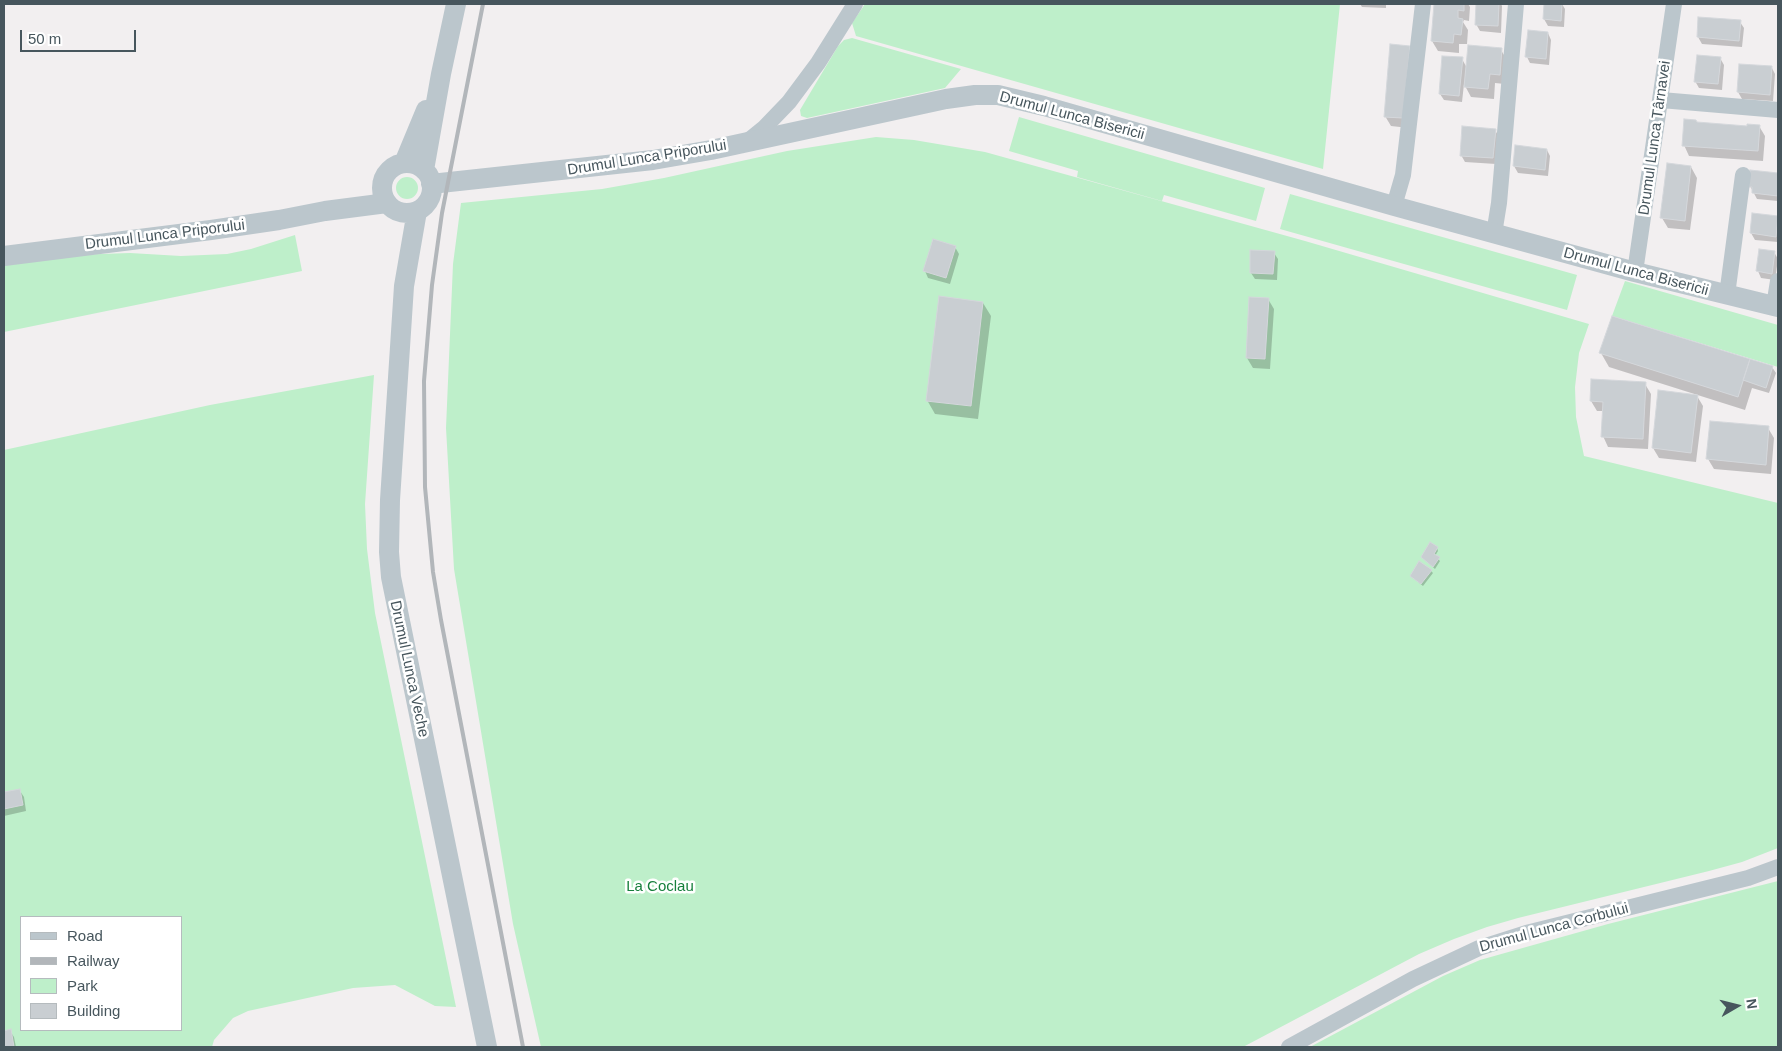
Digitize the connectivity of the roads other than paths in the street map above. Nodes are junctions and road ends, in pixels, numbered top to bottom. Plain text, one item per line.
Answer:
1 (456, 4) edge
2 (855, 4) edge
3 (1423, 4) edge
4 (1516, 4) edge
5 (1674, 4) edge
6 (441, 74) junction
7 (1660, 100) junction
8 (1778, 110) edge
9 (746, 143) junction
10 (404, 164) junction
11 (1743, 175) dead end
12 (428, 177) junction
13 (383, 184) junction
14 (1394, 206) junction
15 (401, 208) junction
16 (325, 211) junction
17 (1494, 234) junction
18 (4, 256) edge
19 (1635, 272) junction
20 (1778, 281) edge
21 (1727, 295) junction
22 (1776, 306) edge
23 (1778, 867) edge
24 (487, 1047) edge
25 (1289, 1047) edge

1 - 6 street
2 - 9 street, Drumul Lunca Priporului
3 - 14 street
4 - 17 street
5 - 7 street, Drumul Lunca Târnavei
6 - 10 street
6 - 12 street
7 - 8 street
7 - 19 street, Drumul Lunca Târnavei
9 - 12 street, Drumul Lunca Priporului
9 - 14 street, Drumul Lunca Bisericii
10 - 12 street
10 - 13 street
11 - 21 street
12 - 15 street
13 - 15 street
13 - 16 street, Drumul Lunca Priporului
14 - 17 street, Drumul Lunca Bisericii
15 - 16 street, Drumul Lunca Priporului
15 - 24 street, Drumul Lunca Veche
16 - 18 street, Drumul Lunca Priporului
17 - 19 street, Drumul Lunca Bisericii
19 - 21 street, Drumul Lunca Bisericii
20 - 22 street
21 - 22 street, Drumul Lunca Bisericii
23 - 25 street, Drumul Lunca Corbului

